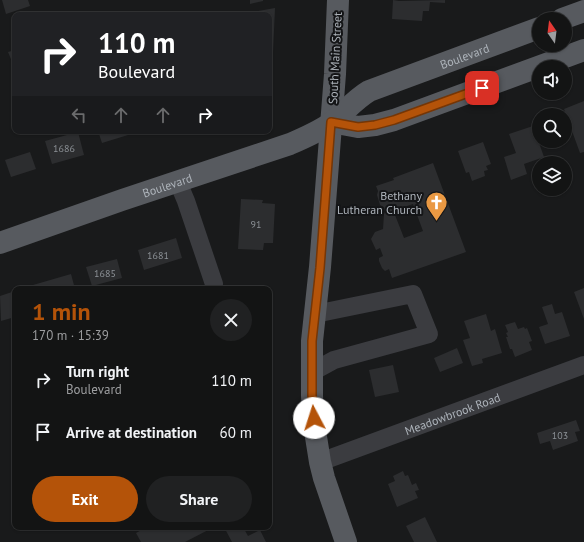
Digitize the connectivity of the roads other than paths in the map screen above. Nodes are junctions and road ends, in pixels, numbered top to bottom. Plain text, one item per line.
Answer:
1 (338, 0) edge
2 (584, 11) edge
3 (572, 15) edge
4 (532, 31) edge
5 (584, 50) edge
6 (331, 122) junction
7 (178, 182) junction
8 (0, 243) edge
9 (214, 284) dead end
10 (315, 314) junction
11 (584, 365) edge
12 (312, 372) junction
13 (320, 462) junction
14 (346, 542) edge

1 - 6 main road, South Main Street
2 - 3 main road
4 - 6 main road, Boulevard
5 - 6 main road
6 - 7 main road, Boulevard
6 - 10 main road, South Main Street
7 - 8 main road, Boulevard
7 - 9 street
10 - 12 main road, South Main Street
10 - 12 street
11 - 13 street, Meadowbrook Road
12 - 13 main road, South Main Street
13 - 14 main road, South Main Street

